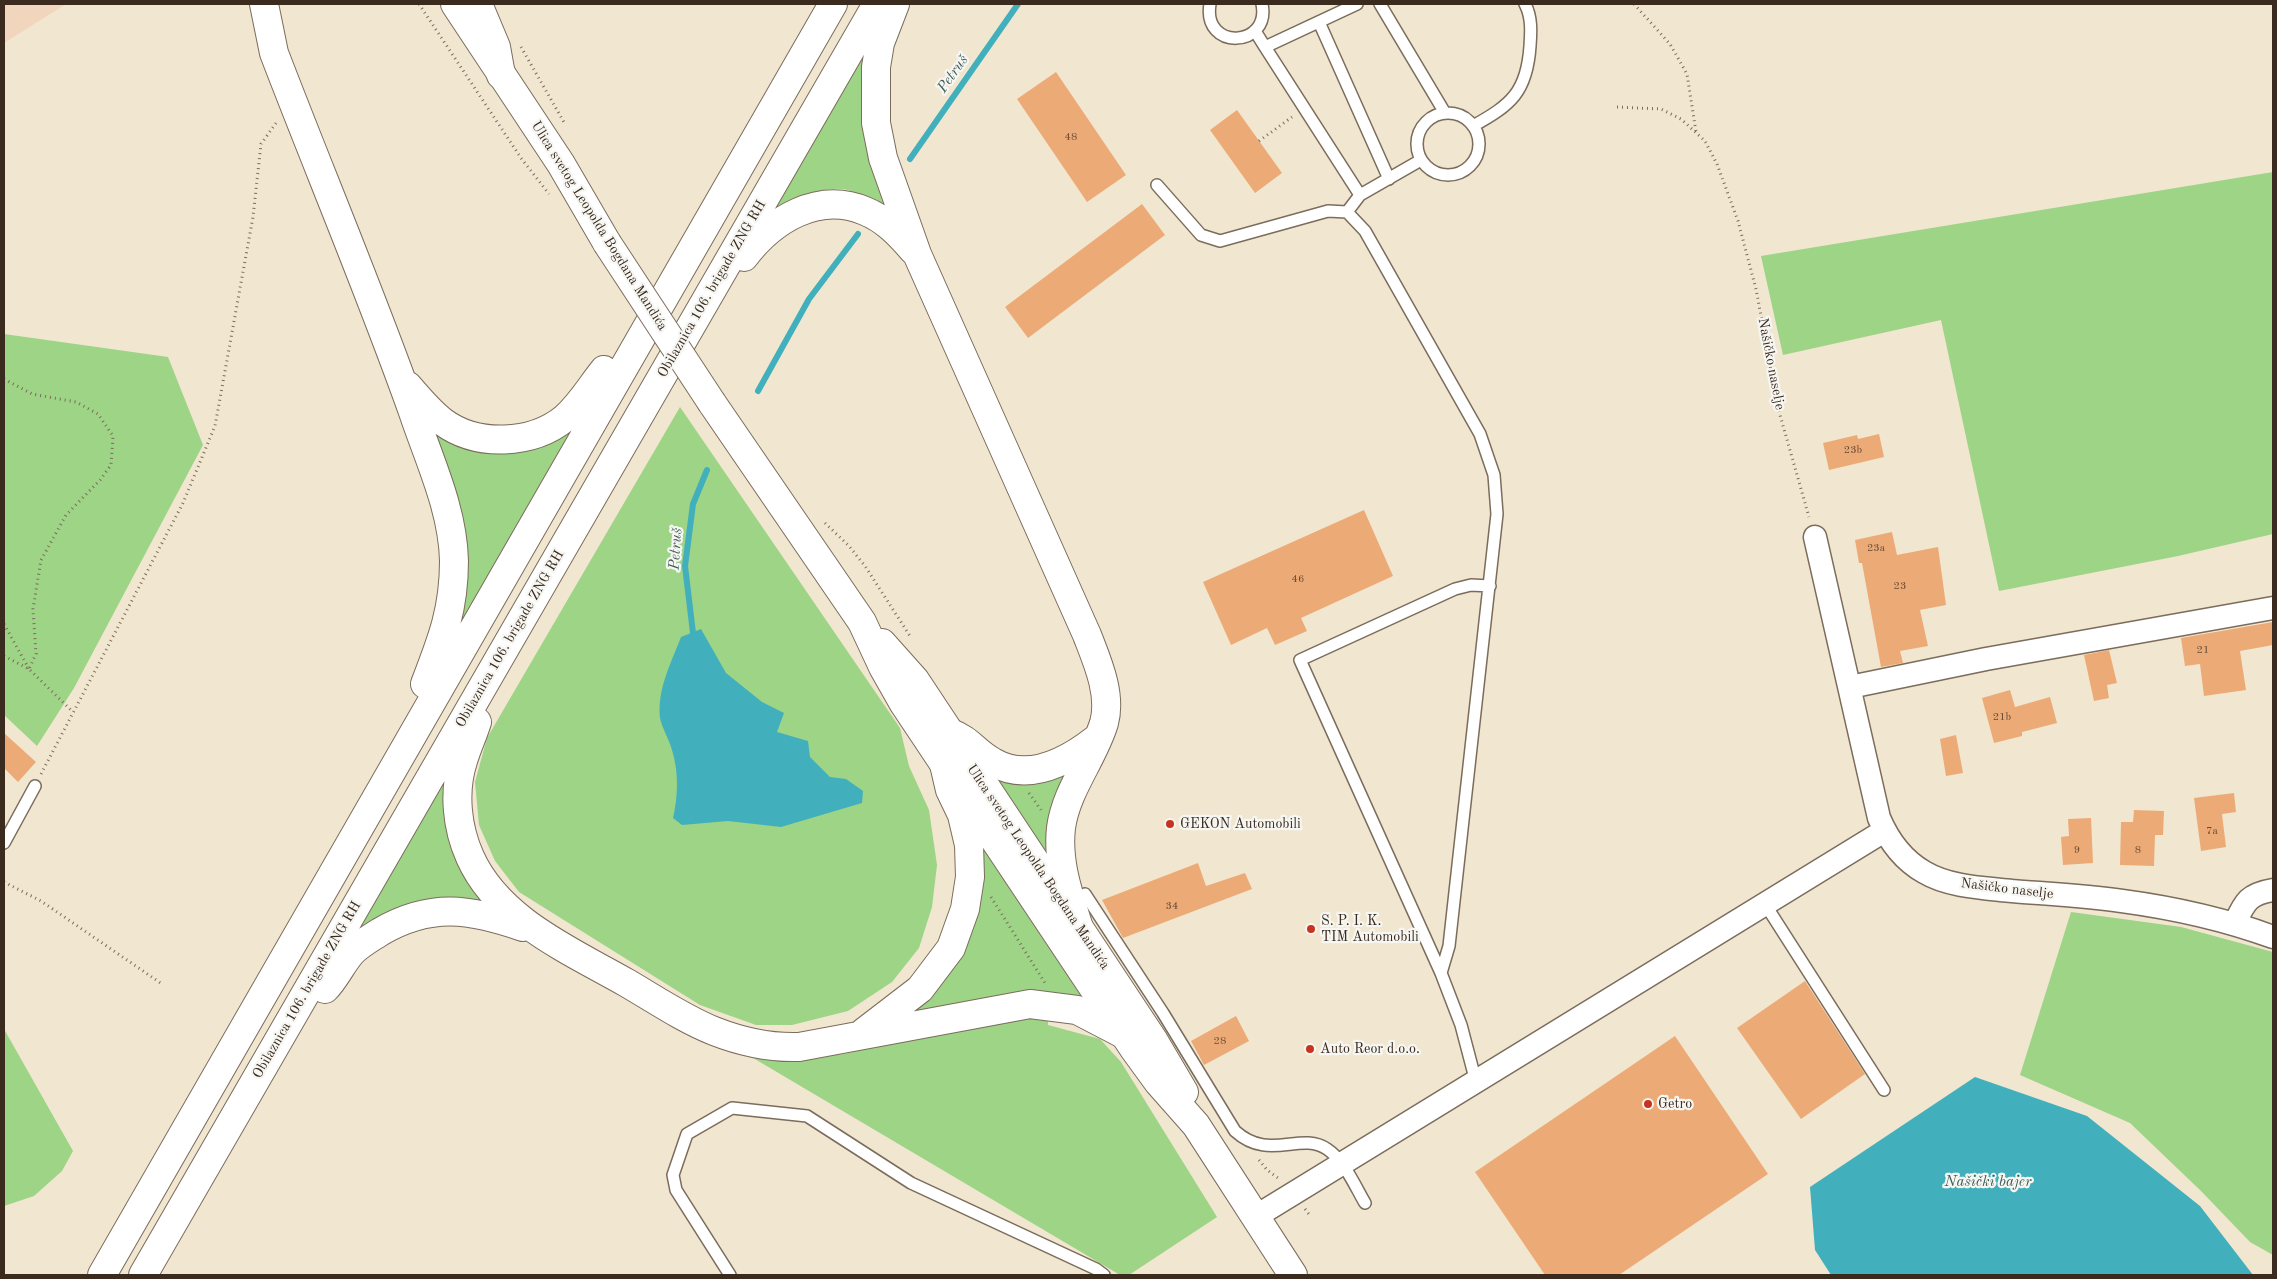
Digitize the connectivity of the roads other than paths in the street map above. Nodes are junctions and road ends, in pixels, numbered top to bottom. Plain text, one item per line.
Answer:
1 (264, 4) edge
2 (455, 4) edge
3 (478, 4) edge
4 (833, 4) edge
5 (877, 4) edge
6 (895, 4) edge
7 (1210, 4) edge
8 (1262, 4) edge
9 (1357, 4) edge
10 (1380, 4) edge
11 (1525, 4) edge
12 (1319, 22) junction
13 (1256, 31) junction
14 (1265, 47) junction
15 (501, 75) junction
16 (1445, 113) junction
17 (1473, 126) junction
18 (1421, 160) junction
19 (1389, 179) junction
20 (1158, 185) dead end
21 (1360, 195) junction
22 (1347, 212) junction
23 (917, 254) junction
24 (708, 296) junction
25 (640, 338) junction
26 (401, 378) junction
27 (1814, 537) road end
28 (1490, 586) junction
29 (2273, 608) edge
30 (862, 622) junction
31 (484, 683) junction
32 (1850, 687) junction
33 (948, 732) junction
34 (1096, 739) junction
35 (409, 742) junction
36 (943, 760) junction
37 (35, 786) road end
38 (1884, 831) junction
39 (4, 843) edge
40 (2273, 890) edge
41 (1084, 894) dead end
42 (1765, 904) junction
43 (2235, 923) junction
44 (1079, 928) junction
45 (537, 932) junction
46 (2273, 937) edge
47 (1441, 973) junction
48 (290, 1019) junction
49 (859, 1035) junction
50 (1125, 1035) junction
51 (1476, 1082) junction
52 (1884, 1090) dead end
53 (1196, 1125) junction
54 (1341, 1165) junction
55 (1365, 1203) dead end
56 (1255, 1217) junction
57 (102, 1275) edge
58 (143, 1275) edge
59 (730, 1275) edge
60 (1104, 1275) edge
61 (1293, 1275) edge

1 - 26 main road
2 - 15 main road, Ulica svetog Leopolda Bogdana Mandića
3 - 15 main road
4 - 25 main road
5 - 24 main road, Obilaznica 106. brigade ZNG RH
6 - 23 main road
7 - 13 lane
8 - 13 lane
9 - 12 lane
10 - 16 lane
11 - 17 lane
12 - 14 lane
12 - 19 lane
13 - 14 lane
14 - 21 lane
15 - 30 main road, Ulica svetog Leopolda Bogdana Mandića, bridge
16 - 17 lane
16 - 18 lane
17 - 18 lane
18 - 19 lane
19 - 21 lane
20 - 22 lane
21 - 22 lane
22 - 28 lane
23 - 24 main road
23 - 34 main road
24 - 31 main road, Obilaznica 106. brigade ZNG RH
25 - 26 main road
25 - 35 main road
26 - 35 main road
27 - 32 street, Našičko naselje
28 - 47 lane
28 - 47 lane
29 - 32 street
30 - 33 main road, Ulica svetog Leopolda Bogdana Mandića
30 - 36 main road, Ulica svetog Leopolda Bogdana Mandića
31 - 45 main road
31 - 48 main road, Obilaznica 106. brigade ZNG RH
32 - 38 street, Našičko naselje
33 - 34 main road
33 - 44 main road, Ulica svetog Leopolda Bogdana Mandića
34 - 44 main road
35 - 57 main road
36 - 49 main road
36 - 50 main road, Ulica svetog Leopolda Bogdana Mandića
37 - 39 lane
38 - 42 street
38 - 43 street, Našičko naselje
40 - 43 street
41 - 54 lane
42 - 51 street
42 - 52 lane
43 - 46 street, Našičko naselje
44 - 53 main road, Ulica svetog Leopolda Bogdana Mandića
45 - 48 main road
45 - 49 main road
47 - 51 lane
48 - 58 main road, Obilaznica 106. brigade ZNG RH
49 - 50 main road
50 - 53 main road, Ulica svetog Leopolda Bogdana Mandića
51 - 54 street
53 - 56 main road, Ulica svetog Leopolda Bogdana Mandića
54 - 55 lane
54 - 56 street
56 - 61 main road, Ulica svetog Leopolda Bogdana Mandića
59 - 60 lane

